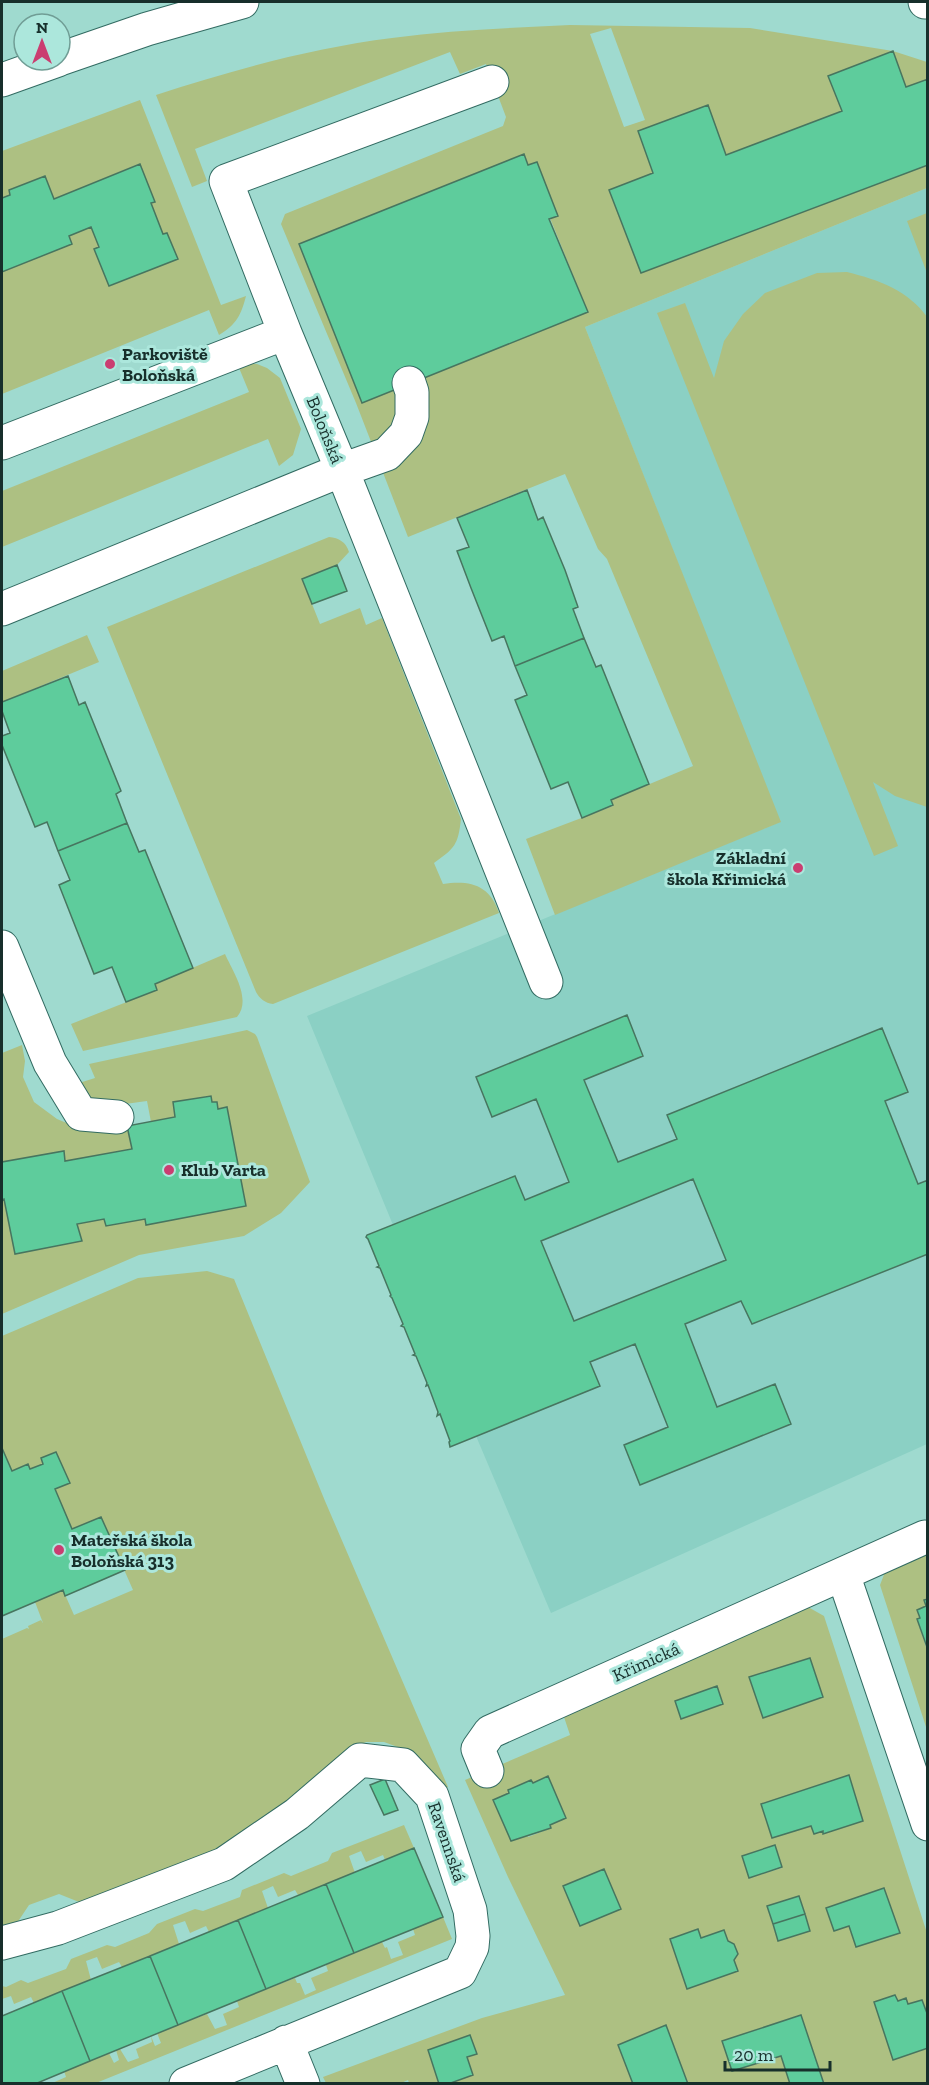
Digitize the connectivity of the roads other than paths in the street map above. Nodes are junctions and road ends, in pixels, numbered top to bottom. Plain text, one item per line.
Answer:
1 (242, 2) edge
2 (72, 55) edge
3 (25, 72) edge
4 (2, 80) edge
5 (492, 82) dead end
6 (285, 333) junction
7 (410, 383) dead end
8 (2, 443) edge
9 (342, 470) junction
10 (2, 609) edge
11 (2, 946) edge
12 (546, 982) dead end
13 (117, 1117) dead end
14 (926, 1537) dead end
15 (843, 1574) junction
16 (487, 1771) dead end
17 (927, 1824) edge
18 (2, 1943) edge
19 (286, 2042) junction
20 (186, 2084) edge
21 (303, 2084) edge

1 - 2 street
3 - 4 street
5 - 6 street, Boloňská
6 - 8 street
6 - 9 street, Boloňská
7 - 9 street
9 - 10 street, Boloňská
9 - 12 street
11 - 13 street
14 - 15 street, Křimická
15 - 16 street, Křimická
15 - 17 street
18 - 19 street, Ravennská
19 - 20 street, Ravennská
19 - 21 street

